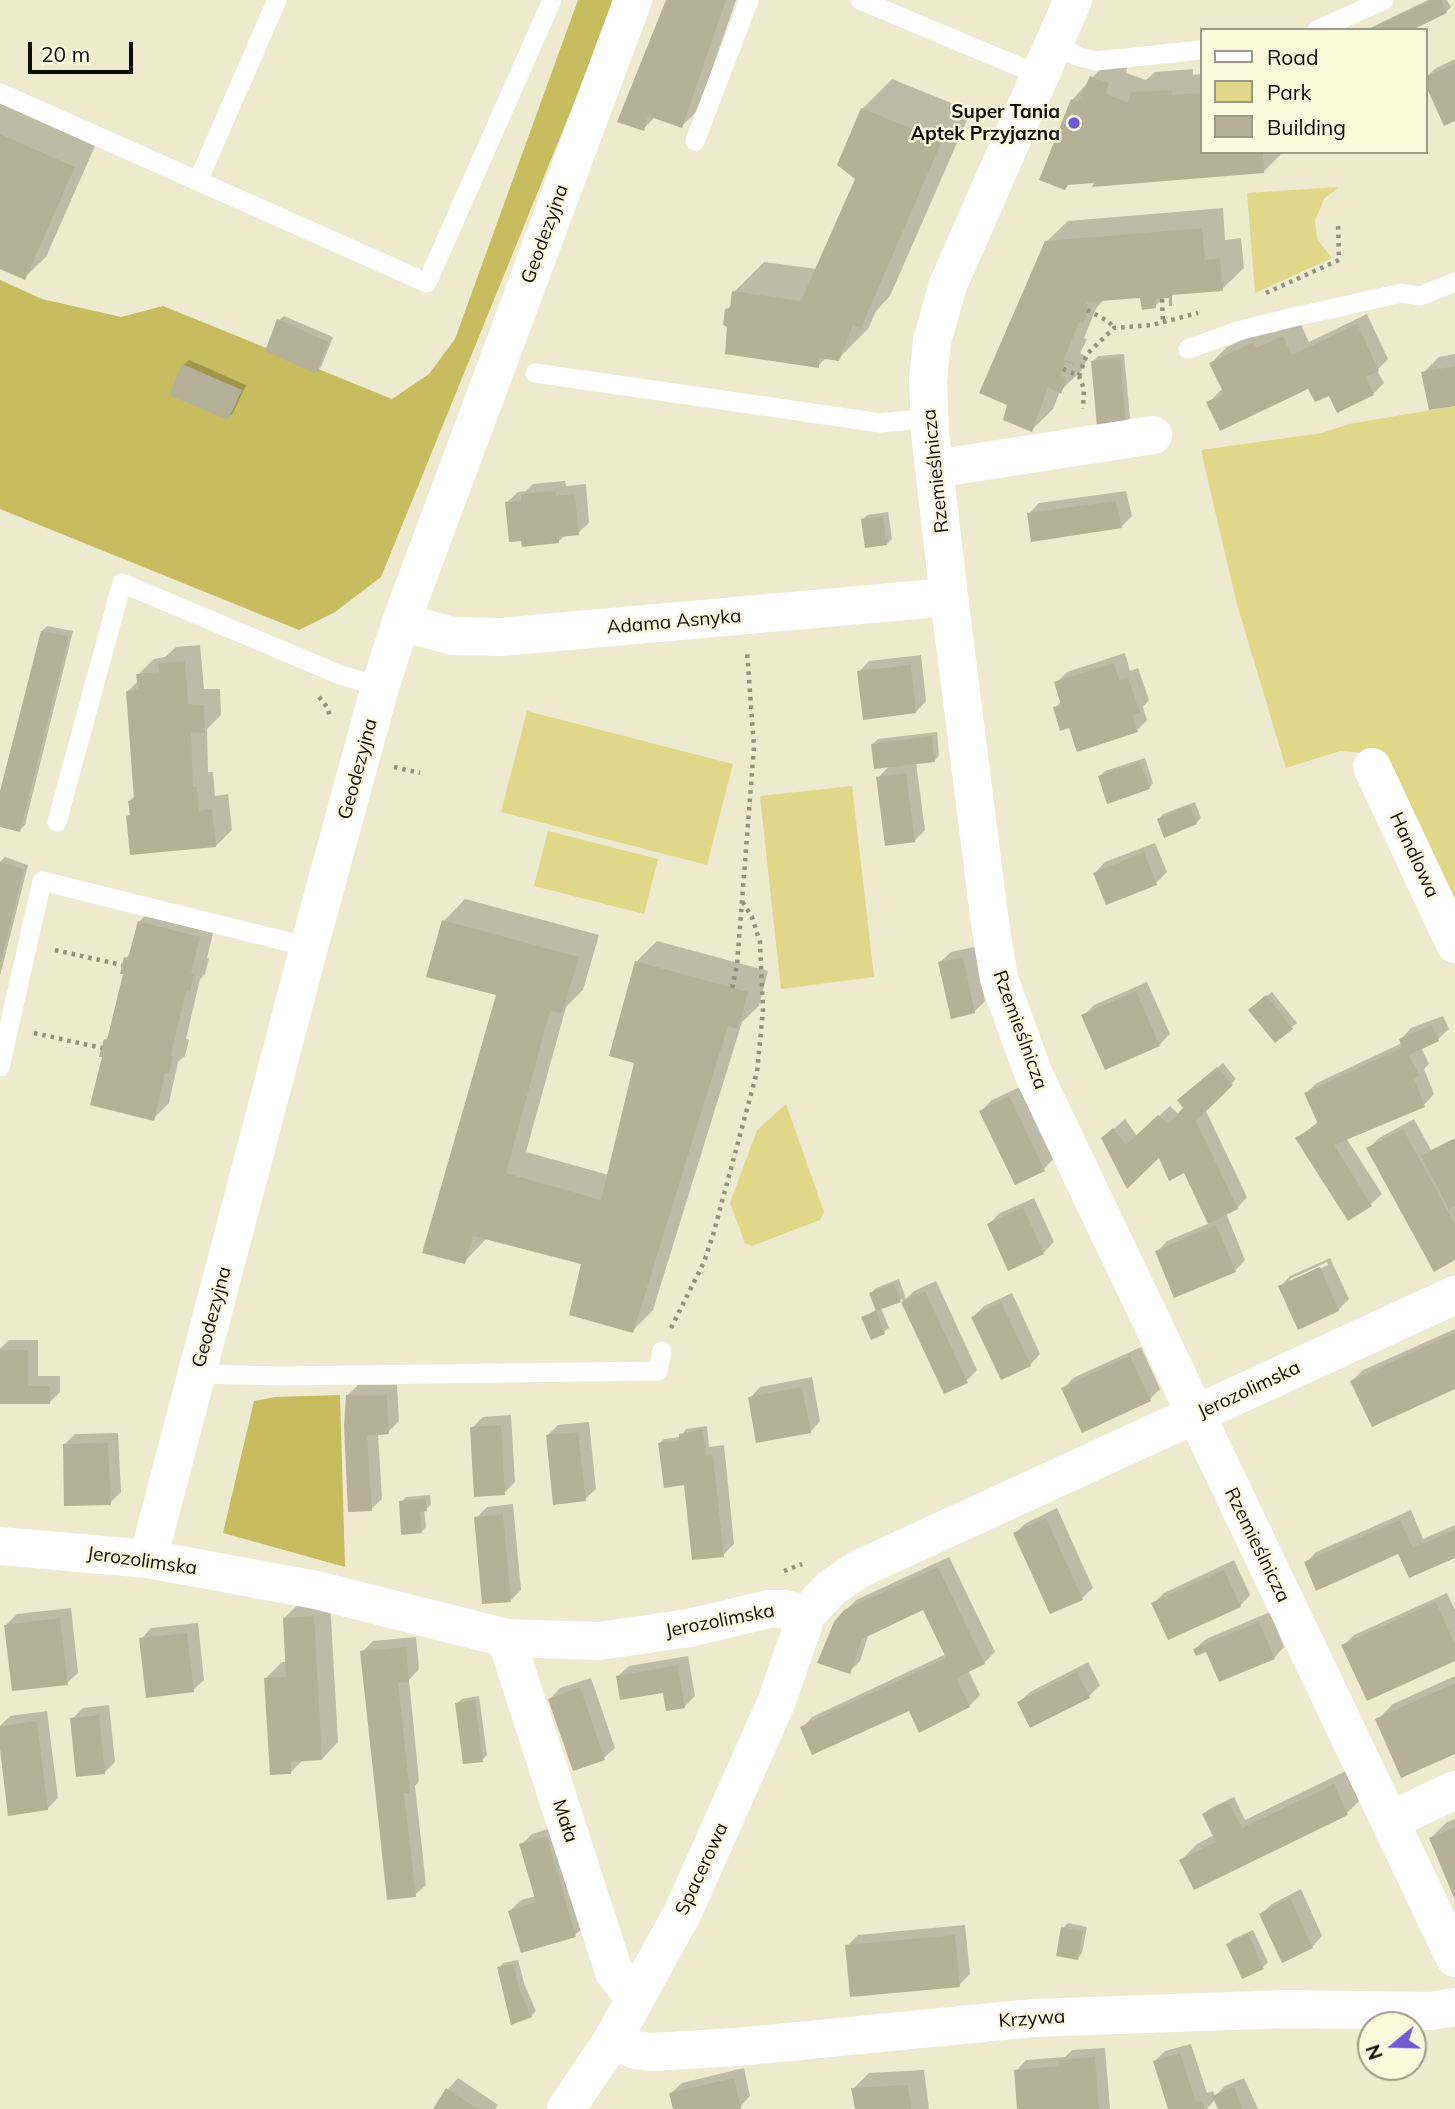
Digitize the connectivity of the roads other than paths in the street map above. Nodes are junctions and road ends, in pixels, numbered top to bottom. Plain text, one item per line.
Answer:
1 (277, 0) edge
2 (552, 0) edge
3 (633, 0) edge
4 (749, 0) edge
5 (860, 0) edge
6 (1073, 0) edge
7 (1384, 0) edge
8 (1321, 28) edge
9 (1200, 50) edge
10 (1046, 60) junction
11 (0, 93) edge
12 (695, 141) dead end
13 (198, 181) junction
14 (1455, 282) edge
15 (1188, 349) dead end
16 (535, 373) dead end
17 (929, 418) junction
18 (1153, 435) dead end
19 (934, 468) junction
20 (949, 597) junction
21 (401, 622) junction
22 (380, 688) junction
23 (1372, 767) dead end
24 (57, 822) dead end
25 (1455, 944) edge
26 (309, 947) junction
27 (0, 1067) edge
28 (1455, 1295) edge
29 (662, 1351) road end
30 (197, 1374) junction
31 (1194, 1415) junction
32 (0, 1546) edge
33 (148, 1559) junction
34 (807, 1614) junction
35 (506, 1637) junction
36 (1455, 1790) edge
37 (1390, 1821) junction
38 (1455, 1958) edge
39 (635, 1997) junction
40 (1455, 2007) edge
41 (612, 2039) junction
42 (566, 2109) edge

1 - 13 lane
2 - 13 lane
3 - 21 street, Geodezyjna
4 - 12 lane
5 - 10 lane
6 - 10 street, Rzemieślnicza
7 - 8 lane
9 - 10 lane
10 - 17 street, Rzemieślnicza
11 - 13 lane
14 - 15 lane
16 - 17 lane
17 - 19 street, Rzemieślnicza
18 - 19 street
19 - 20 street, Rzemieślnicza
20 - 21 street, Adama Asnyka
20 - 31 street, Rzemieślnicza
21 - 22 street, Geodezyjna
22 - 24 lane
22 - 26 street, Geodezyjna
23 - 25 street, Handlowa
26 - 27 lane
26 - 30 street, Geodezyjna
28 - 31 street, Jerozolimska
29 - 30 lane
30 - 33 street, Geodezyjna
31 - 34 street, Jerozolimska
31 - 37 street, Rzemieślnicza
32 - 33 street, Jerozolimska
33 - 35 street, Jerozolimska
34 - 35 street, Jerozolimska
34 - 39 street, Spacerowa
35 - 39 street, Mała
36 - 37 street
37 - 38 street, Rzemieślnicza
39 - 41 street, Spacerowa
40 - 41 street, Krzywa
41 - 42 street, Spacerowa

